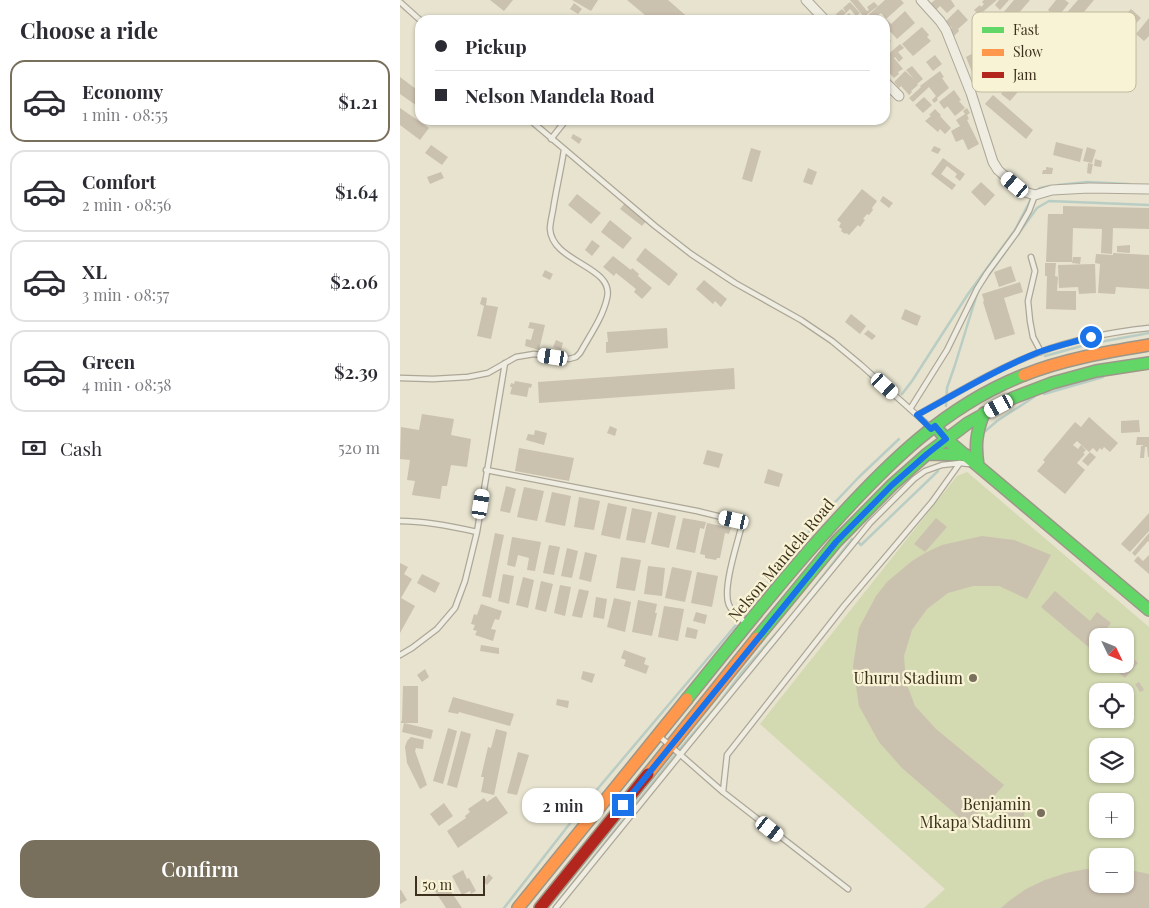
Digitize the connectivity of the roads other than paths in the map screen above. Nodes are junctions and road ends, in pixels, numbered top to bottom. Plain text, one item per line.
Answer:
1 (921, 0) edge
2 (809, 1) edge
3 (400, 2) edge
4 (821, 15) edge
5 (415, 16) edge
6 (890, 87) edge
7 (899, 96) dead end
8 (536, 125) edge
9 (562, 125) edge
10 (551, 139) junction
11 (564, 150) junction
12 (1149, 189) edge
13 (1037, 195) junction
14 (1031, 257) dead end
15 (1149, 328) edge
16 (1149, 345) edge
17 (1041, 352) junction
18 (505, 363) junction
19 (1149, 363) edge
20 (400, 378) edge
21 (910, 409) junction
22 (984, 413) junction
23 (917, 415) junction
24 (933, 427) junction
25 (946, 439) junction
26 (927, 454) junction
27 (963, 459) junction
28 (978, 466) junction
29 (486, 470) junction
30 (400, 521) edge
31 (476, 532) junction
32 (1149, 610) edge
33 (748, 624) junction
34 (400, 655) edge
35 (658, 735) junction
36 (670, 746) junction
37 (680, 755) junction
38 (723, 792) junction
39 (848, 889) dead end
40 (518, 908) edge
41 (540, 908) edge
42 (556, 908) edge

1 - 13 street
2 - 4 street
3 - 5 lane
6 - 7 street
8 - 10 lane
9 - 10 lane
10 - 11 lane
11 - 18 lane
11 - 21 lane
12 - 13 street
13 - 21 lane
14 - 17 lane
15 - 17 lane
16 - 24 main road, Nelson Mandela Road
17 - 23 lane
18 - 20 lane
18 - 29 lane
19 - 22 main road, Nelson Mandela Road
21 - 23 lane
22 - 25 main road, Nelson Mandela Road
22 - 28 main road
23 - 24 lane
24 - 25 main road
24 - 33 main road, Nelson Mandela Road
25 - 26 main road, Nelson Mandela Road
25 - 27 main road
26 - 27 main road
26 - 36 main road, Nelson Mandela Road
27 - 28 main road
27 - 37 lane
27 - 38 lane
28 - 32 main road
29 - 31 lane
29 - 33 lane
30 - 31 lane
31 - 34 lane
33 - 35 main road, Nelson Mandela Road
35 - 36 lane
35 - 40 main road, Nelson Mandela Road
36 - 37 lane
36 - 41 main road, Nelson Mandela Road
37 - 38 lane
37 - 42 lane
38 - 39 lane

